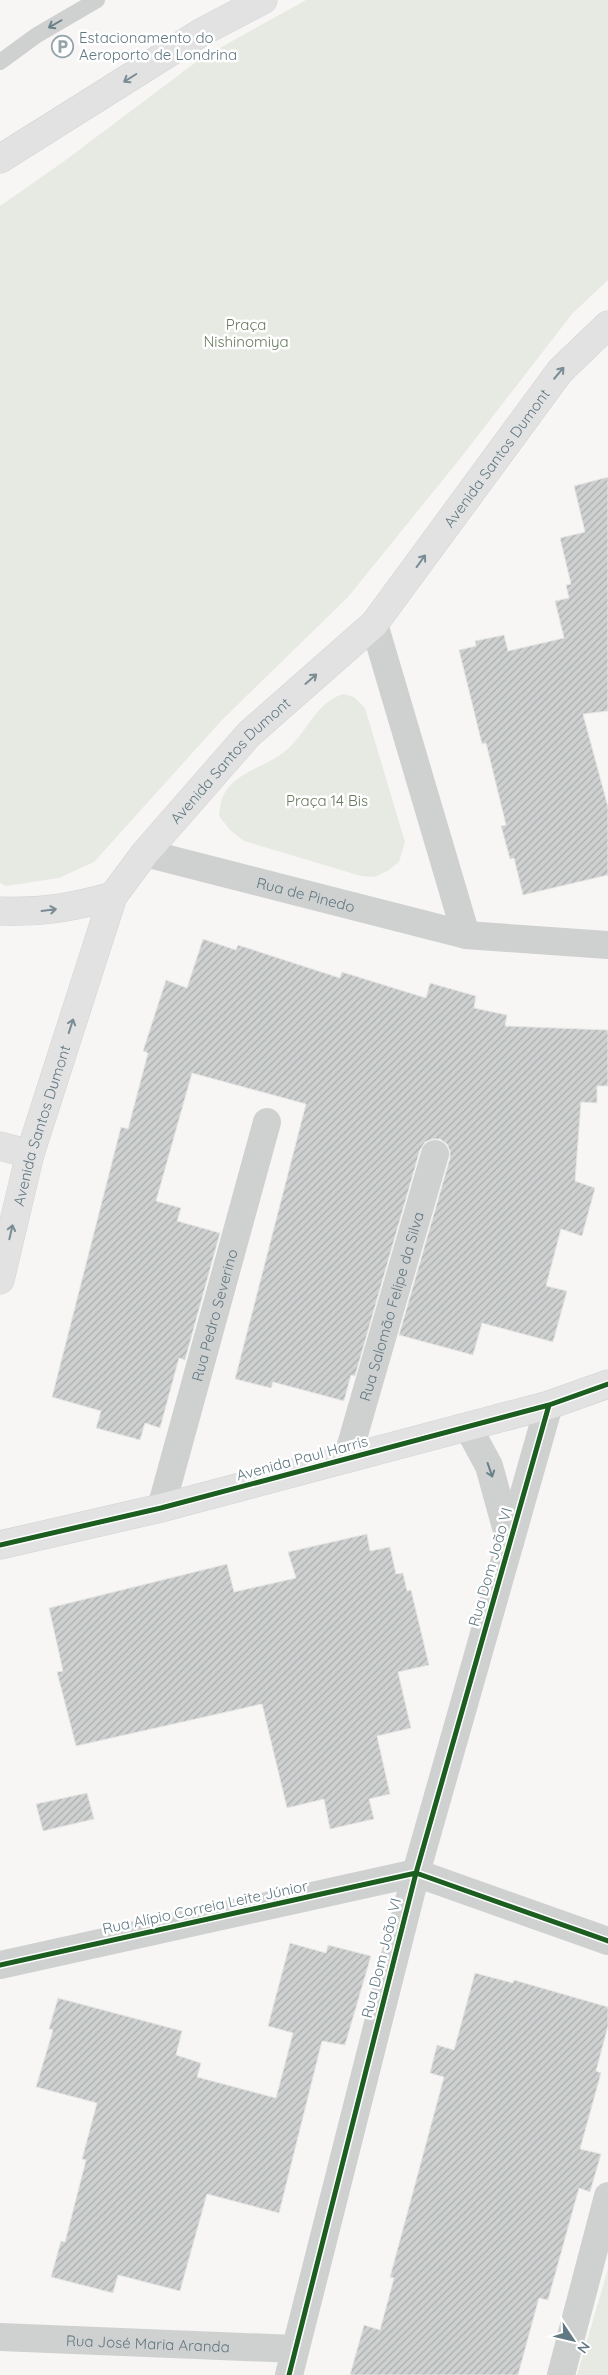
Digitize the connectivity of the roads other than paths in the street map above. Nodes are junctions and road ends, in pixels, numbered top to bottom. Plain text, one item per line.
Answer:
1 (97, 0) edge
2 (263, 0) edge
3 (0, 62) edge
4 (0, 159) edge
5 (608, 325) edge
6 (374, 624) junction
7 (145, 853) junction
8 (114, 896) junction
9 (0, 910) edge
10 (466, 935) junction
11 (608, 945) edge
12 (267, 1122) dead end
13 (0, 1146) edge
14 (30, 1154) junction
15 (435, 1154) dead end
16 (0, 1280) edge
17 (608, 1384) edge
18 (549, 1405) junction
19 (468, 1427) junction
20 (347, 1459) junction
21 (161, 1508) junction
22 (510, 1543) junction
23 (0, 1545) edge
24 (416, 1873) junction
25 (608, 1941) edge
26 (0, 1965) edge
27 (608, 2196) edge
28 (0, 2336) edge
29 (295, 2349) junction
30 (289, 2375) edge
31 (561, 2375) edge

1 -> 3 lane
2 -> 4 main road
6 -> 5 main road, Avenida Santos Dumont
7 -> 6 main road, Avenida Santos Dumont
6 - 10 street
7 - 8 main road, Avenida Santos Dumont
7 - 10 street, Rua de Pinedo
9 -> 8 main road
14 -> 8 main road, Avenida Santos Dumont
10 - 11 street, Rua de Pinedo
12 - 21 street, Rua Pedro Severino
13 - 14 main road
16 -> 14 main road, Avenida Santos Dumont
15 - 20 street, Rua Salomão Felipe da Silva
17 - 18 main road, Avenida Paul Harris
18 - 19 main road, Avenida Paul Harris
18 - 22 street, Rua Dom João VI
19 - 20 main road, Avenida Paul Harris
19 -> 22 street, Rua Dom João VI
20 - 21 main road, Avenida Paul Harris
21 - 23 main road, Avenida Paul Harris
22 - 24 street, Rua Dom João VI
24 - 25 street
24 - 26 street, Rua Alípio Correia Leite Júnior
24 - 29 street, Rua Dom João VI
27 - 31 street
28 - 29 street, Rua José Maria Aranda
29 - 30 street, Rua Dom João VI

